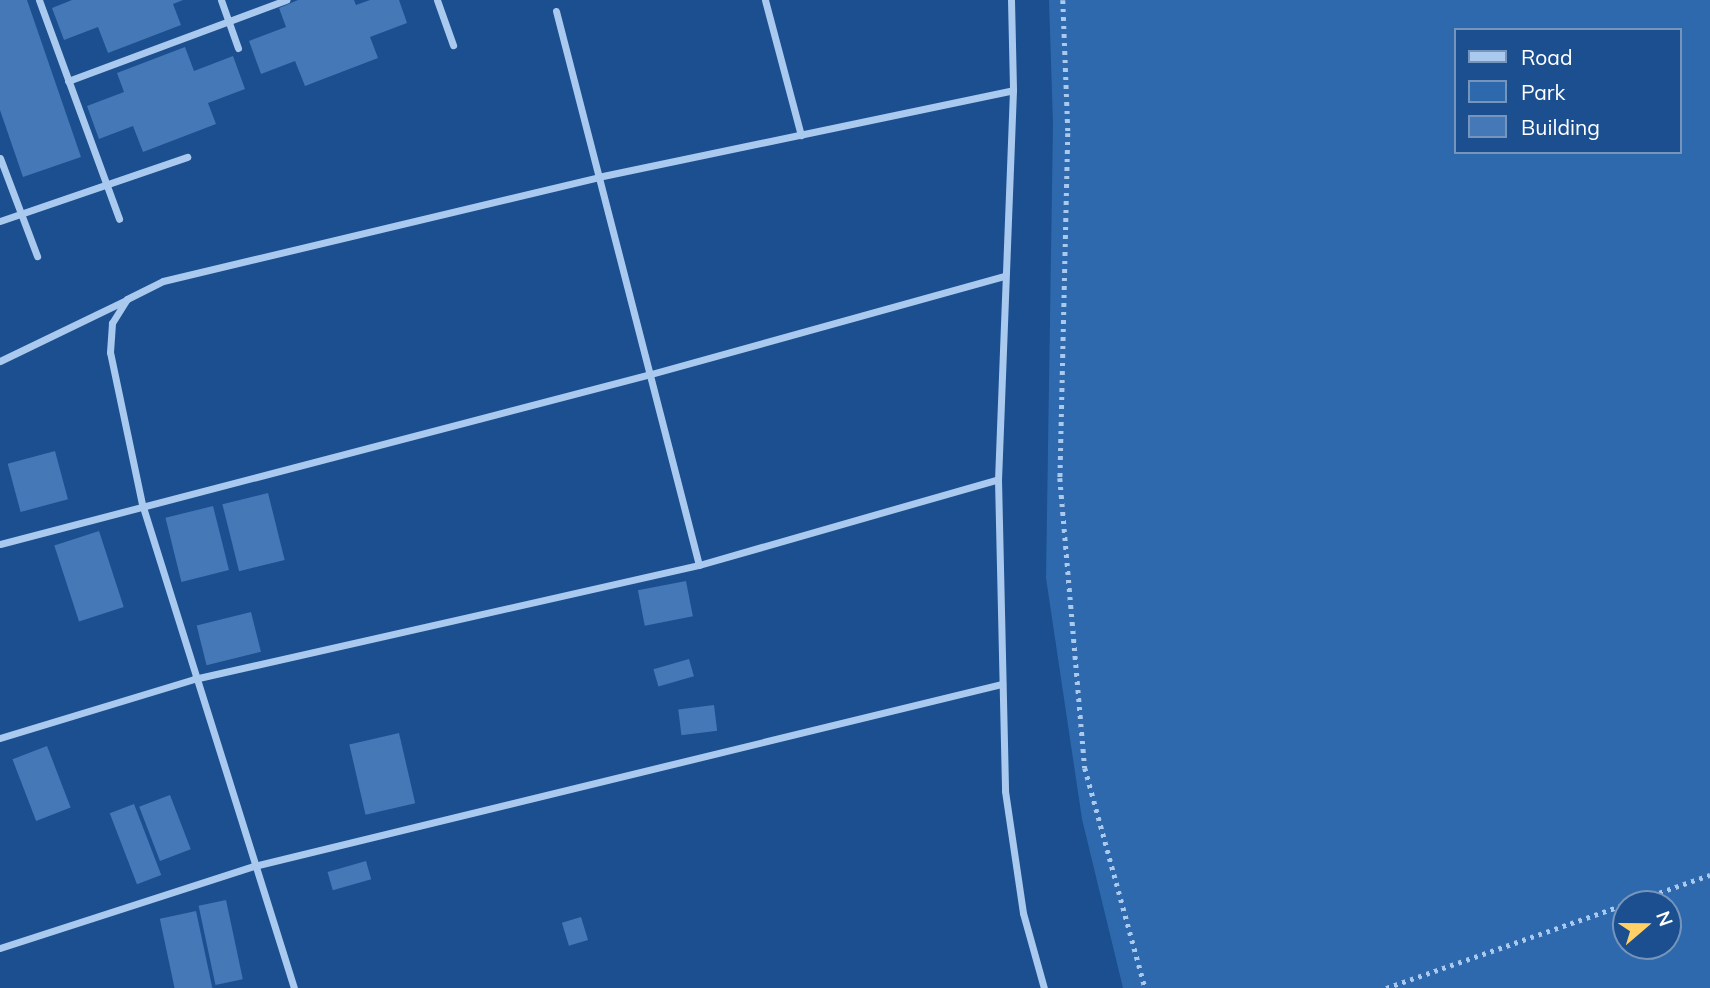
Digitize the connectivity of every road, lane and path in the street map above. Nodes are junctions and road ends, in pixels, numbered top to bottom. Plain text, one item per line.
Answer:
1 (39, 0) edge
2 (221, 0) edge
3 (286, 0) edge
4 (437, 0) edge
5 (765, 0) edge
6 (1011, 0) edge
7 (1063, 0) edge
8 (556, 11) dead end
9 (228, 22) junction
10 (453, 45) dead end
11 (238, 48) dead end
12 (68, 81) junction
13 (1013, 90) junction
14 (801, 135) junction
15 (0, 158) edge
16 (187, 158) dead end
17 (598, 177) junction
18 (107, 186) junction
19 (21, 213) junction
20 (119, 219) dead end
21 (0, 221) edge
22 (37, 256) dead end
23 (1004, 276) junction
24 (148, 288) junction
25 (0, 361) edge
26 (650, 374) junction
27 (998, 478) junction
28 (142, 504) junction
29 (0, 544) edge
30 (699, 565) junction
31 (194, 680) junction
32 (1002, 684) junction
33 (0, 738) edge
34 (254, 866) junction
35 (1710, 875) edge
36 (1667, 890) edge
37 (1612, 909) edge
38 (0, 948) edge
39 (294, 988) edge
40 (1044, 988) edge
41 (1145, 988) edge
42 (1386, 988) edge

1 - 12 street
2 - 9 street
3 - 9 street
4 - 10 street
5 - 14 street
6 - 13 street
7 - 41 path
8 - 17 street
9 - 11 street
9 - 12 street
12 - 18 street
13 - 14 street
13 - 23 street
14 - 17 street
15 - 19 street
16 - 18 street
17 - 24 street
17 - 26 street
18 - 19 street
18 - 20 street
19 - 21 street
19 - 22 street
23 - 26 street
23 - 27 street
24 - 25 street
24 - 28 street
26 - 28 street
26 - 30 street
27 - 30 street
27 - 32 street
28 - 29 street
28 - 31 street
30 - 31 street
31 - 33 street
31 - 34 street
32 - 34 street
32 - 40 street
34 - 38 street
34 - 39 street
35 - 36 path
37 - 42 path

